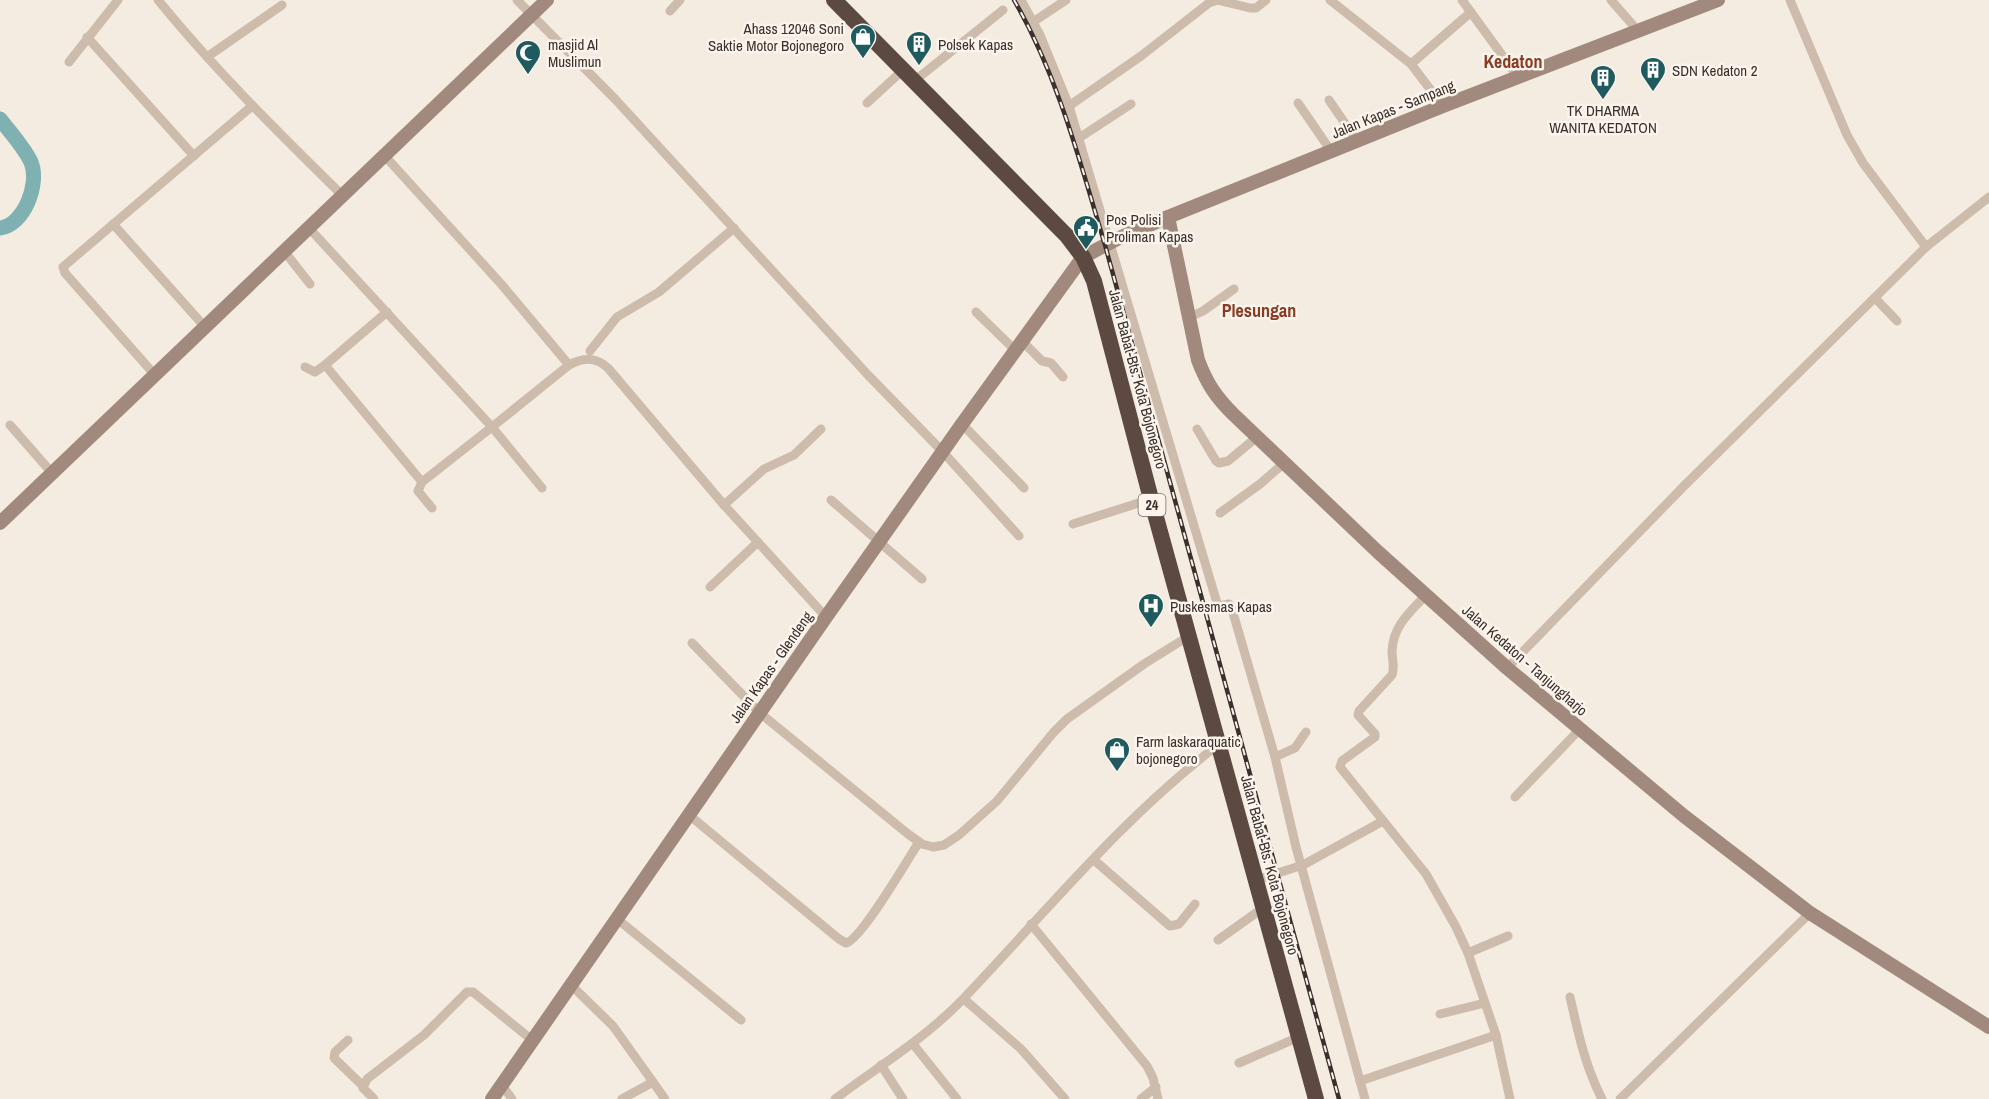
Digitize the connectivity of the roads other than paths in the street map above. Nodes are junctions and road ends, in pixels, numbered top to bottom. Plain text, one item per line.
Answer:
1 (118, 0) edge
2 (158, 0) edge
3 (517, 0) edge
4 (547, 0) edge
5 (680, 0) edge
6 (834, 0) edge
7 (1020, 0) edge
8 (1066, 0) edge
9 (1217, 0) edge
10 (1266, 0) edge
11 (1330, 0) edge
12 (1462, 0) edge
13 (1611, 0) edge
14 (1718, 0) edge
15 (1790, 0) edge
16 (282, 4) dead end
17 (1003, 10) dead end
18 (670, 11) dead end
19 (1471, 12) junction
20 (533, 14) junction
21 (1033, 22) junction
22 (1638, 31) junction
23 (87, 37) junction
24 (207, 57) junction
25 (69, 62) dead end
26 (1411, 64) junction
27 (908, 76) junction
28 (1518, 77) junction
29 (1329, 100) dead end
30 (867, 103) dead end
31 (1298, 103) dead end
32 (1131, 104) dead end
33 (252, 106) junction
34 (1069, 106) junction
35 (1443, 106) junction
36 (1079, 138) junction
37 (1357, 141) junction
38 (1331, 151) junction
39 (384, 155) junction
40 (194, 156) junction
41 (342, 195) junction
42 (1989, 197) edge
43 (1167, 217) junction
44 (113, 224) junction
45 (309, 228) junction
46 (734, 228) junction
47 (1110, 242) junction
48 (1926, 247) junction
49 (284, 251) junction
50 (1083, 257) junction
51 (310, 284) dead end
52 (1234, 289) dead end
53 (1875, 298) junction
54 (387, 312) junction
55 (976, 312) dead end
56 (1190, 317) junction
57 (1897, 321) dead end
58 (205, 327) junction
59 (1019, 346) junction
60 (590, 351) junction
61 (601, 362) junction
62 (573, 363) junction
63 (325, 365) junction
64 (306, 367) dead end
65 (154, 374) junction
66 (1064, 377) dead end
67 (962, 424) junction
68 (10, 426) dead end
69 (492, 428) junction
70 (821, 429) dead end
71 (1197, 429) dead end
72 (1257, 437) junction
73 (943, 452) junction
74 (1284, 462) junction
75 (52, 473) junction
76 (422, 482) junction
77 (542, 488) dead end
78 (1024, 488) dead end
79 (1150, 499) junction
80 (831, 500) dead end
81 (724, 505) junction
82 (432, 508) dead end
83 (1220, 513) dead end
84 (2, 517) edge
85 (1073, 524) dead end
86 (1019, 536) dead end
87 (758, 542) junction
88 (880, 542) junction
89 (922, 579) dead end
90 (710, 587) dead end
91 (1426, 595) junction
92 (826, 617) junction
93 (1189, 636) junction
94 (692, 643) dead end
95 (1507, 668) junction
96 (760, 713) junction
97 (1580, 729) junction
98 (1306, 732) dead end
99 (1218, 745) junction
100 (1275, 756) junction
101 (1515, 797) dead end
102 (689, 815) junction
103 (1383, 821) junction
104 (919, 842) junction
105 (1094, 860) junction
106 (1303, 866) junction
107 (1256, 880) junction
108 (1195, 903) dead end
109 (1263, 908) junction
110 (1810, 913) junction
111 (616, 918) junction
112 (1031, 924) junction
113 (1508, 936) dead end
114 (1218, 940) dead end
115 (1468, 953) junction
116 (570, 984) junction
117 (1570, 997) dead end
118 (964, 999) junction
119 (1485, 1002) junction
120 (1440, 1014) dead end
121 (741, 1020) dead end
122 (1989, 1027) edge
123 (1496, 1035) junction
124 (1299, 1037) junction
125 (348, 1040) dead end
126 (532, 1040) junction
127 (913, 1044) junction
128 (1239, 1063) dead end
129 (881, 1065) junction
130 (1360, 1080) junction
131 (653, 1082) junction
132 (502, 1085) junction
133 (1156, 1087) junction
134 (366, 1094) edge
135 (492, 1099) edge
136 (512, 1099) edge
137 (622, 1099) edge
138 (665, 1099) edge
139 (836, 1099) edge
140 (903, 1099) edge
141 (957, 1099) edge
142 (1065, 1099) edge
143 (1141, 1099) edge
144 (1158, 1099) edge
145 (1316, 1099) edge
146 (1365, 1099) edge
147 (1510, 1099) edge
148 (1602, 1099) edge
149 (1620, 1099) edge

1 - 23 street
2 - 24 street
3 - 20 street
4 - 20 street
5 - 18 street
6 - 27 highway, Jalan Babat-Bts. Kota Bojonegoro / 24
7 - 21 street
8 - 21 street
9 - 10 street
9 - 34 street
11 - 26 street
12 - 19 street
13 - 22 street
14 - 22 street, Jalan Kapas - Sampang
15 - 48 street
16 - 24 street
17 - 27 street
19 - 26 street
19 - 28 street
20 - 39 street
20 - 46 street
21 - 34 street
22 - 28 street, Jalan Kapas - Sampang
23 - 25 street
23 - 40 street
24 - 33 street
26 - 35 street
27 - 30 street
27 - 50 highway, Jalan Babat-Bts. Kota Bojonegoro / 24
28 - 35 street, Jalan Kapas - Sampang
29 - 37 street
31 - 38 street
32 - 36 street
33 - 40 street
33 - 41 street
34 - 36 street
35 - 37 street, Jalan Kapas - Sampang
36 - 47 street
37 - 38 street, Jalan Kapas - Sampang
38 - 43 street, Jalan Kapas - Sampang
39 - 41 street
39 - 62 street
40 - 44 street
41 - 45 street
42 - 48 street
43 - 47 street, Jalan Kapas - Sampang
43 - 56 street, Jalan Kedaton - Tanjungharjo
44 - 58 street
44 - 65 street
45 - 49 street
45 - 54 street
46 - 60 street
46 - 73 street
47 - 50 street, Jalan Kapas - Sampang
47 - 100 street
48 - 53 street
49 - 51 street
49 - 58 street
50 - 59 street, Jalan Kapas - Glendeng
50 - 79 highway, Jalan Babat-Bts. Kota Bojonegoro / 24
52 - 56 street
53 - 57 street
53 - 95 street
54 - 63 street
54 - 69 street
55 - 59 street
56 - 72 street, Jalan Kedaton - Tanjungharjo
58 - 65 street
59 - 66 street
59 - 67 street, Jalan Kapas - Glendeng
60 - 61 street
60 - 62 street
61 - 62 street
61 - 81 street
62 - 69 street
63 - 64 street
63 - 76 street
65 - 75 street
67 - 73 street, Jalan Kapas - Glendeng
67 - 78 street
68 - 75 street
69 - 76 street
69 - 77 street
70 - 81 street
71 - 72 street
72 - 74 street, Jalan Kedaton - Tanjungharjo
73 - 86 street
73 - 88 street, Jalan Kapas - Glendeng
74 - 83 street
74 - 91 street, Jalan Kedaton - Tanjungharjo
75 - 84 street
76 - 82 street
79 - 85 street
79 - 93 highway, Jalan Babat-Bts. Kota Bojonegoro / 24
80 - 88 street
81 - 87 street
87 - 90 street
87 - 92 street
88 - 89 street
88 - 92 street, Jalan Kapas - Glendeng
91 - 95 street, Jalan Kedaton - Tanjungharjo
91 - 103 street
92 - 96 street, Jalan Kapas - Glendeng
93 - 99 highway, Jalan Babat-Bts. Kota Bojonegoro / 24
93 - 104 street
94 - 96 street
95 - 97 street, Jalan Kedaton - Tanjungharjo
96 - 102 street, Jalan Kapas - Glendeng
96 - 104 street
97 - 101 street
97 - 110 street, Jalan Kedaton - Tanjungharjo
98 - 100 street
99 - 105 street
99 - 107 highway, Jalan Babat-Bts. Kota Bojonegoro / 24
100 - 106 street
102 - 104 street
102 - 111 street, Jalan Kapas - Glendeng
103 - 106 street
103 - 115 street
105 - 108 street
105 - 112 street
106 - 107 street
106 - 130 street
107 - 109 highway, Jalan Babat-Bts. Kota Bojonegoro / 24
109 - 114 street
109 - 124 highway, Jalan Babat-Bts. Kota Bojonegoro / 24
110 - 122 street, Jalan Kedaton - Tanjungharjo
110 - 149 street
111 - 116 street, Jalan Kapas - Glendeng
111 - 121 street
112 - 118 street
112 - 133 street
113 - 115 street
115 - 119 street
116 - 126 street, Jalan Kapas - Glendeng
116 - 131 street
117 - 148 street
118 - 127 street
118 - 142 street
119 - 120 street
119 - 123 street
123 - 130 street
123 - 147 street
124 - 128 street
124 - 145 highway, Jalan Babat-Bts. Kota Bojonegoro / 24
125 - 134 street
126 - 132 street, Jalan Kapas - Glendeng
126 - 134 street
127 - 129 street
127 - 141 street
129 - 139 street
129 - 140 street
130 - 146 street
131 - 137 street
131 - 138 street
132 - 135 street, Jalan Kapas - Glendeng
132 - 136 street
133 - 143 street
133 - 144 street

